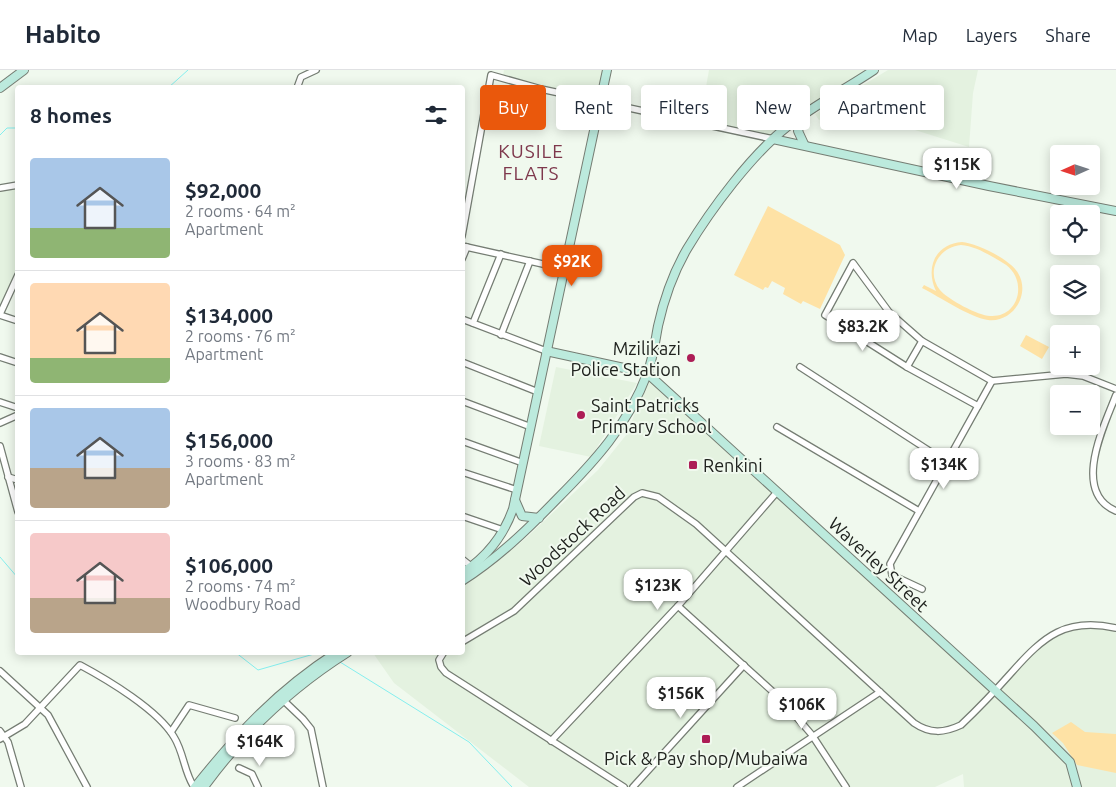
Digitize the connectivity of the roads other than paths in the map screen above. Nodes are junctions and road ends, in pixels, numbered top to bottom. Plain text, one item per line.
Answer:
1 (24, 70) edge
2 (316, 70) edge
3 (607, 70) edge
4 (874, 70) edge
5 (298, 85) edge
6 (604, 85) edge
7 (0, 88) edge
8 (556, 91) edge
9 (631, 109) edge
10 (810, 111) edge
11 (594, 130) edge
12 (785, 130) edge
13 (798, 130) edge
14 (773, 139) junction
15 (804, 144) junction
16 (15, 186) edge
17 (0, 188) edge
18 (1116, 211) edge
19 (465, 219) edge
20 (465, 246) edge
21 (501, 254) junction
22 (530, 261) junction
23 (565, 269) junction
24 (15, 289) edge
25 (0, 314) edge
26 (15, 320) edge
27 (465, 320) edge
28 (473, 324) junction
29 (501, 335) junction
30 (922, 341) junction
31 (546, 351) junction
32 (0, 357) edge
33 (15, 362) edge
34 (465, 363) edge
35 (800, 367) dead end
36 (907, 367) junction
37 (647, 373) junction
38 (992, 381) junction
39 (1116, 389) edge
40 (538, 392) junction
41 (1116, 395) edge
42 (0, 402) edge
43 (465, 402) edge
44 (978, 406) junction
45 (15, 407) dead end
46 (15, 416) edge
47 (0, 423) edge
48 (531, 427) junction
49 (777, 427) dead end
50 (465, 442) edge
51 (0, 446) edge
52 (948, 463) junction
53 (523, 464) junction
54 (465, 473) edge
55 (8, 477) junction
56 (15, 479) edge
57 (517, 490) junction
58 (777, 492) junction
59 (515, 500) junction
60 (15, 502) edge
61 (920, 511) junction
62 (1116, 511) edge
63 (465, 517) edge
64 (539, 518) junction
65 (503, 530) junction
66 (726, 550) junction
67 (465, 561) edge
68 (472, 566) junction
69 (465, 571) edge
70 (465, 579) edge
71 (922, 589) dead end
72 (678, 606) junction
73 (1116, 628) edge
74 (465, 640) edge
75 (332, 655) edge
76 (344, 655) edge
77 (442, 655) edge
78 (744, 665) junction
79 (0, 671) edge
80 (995, 690) junction
81 (880, 692) junction
82 (282, 699) junction
83 (41, 707) junction
84 (234, 718) dead end
85 (0, 731) edge
86 (170, 732) junction
87 (812, 736) junction
88 (3, 738) edge
89 (551, 741) junction
90 (239, 768) dead end
91 (20, 787) edge
92 (87, 787) edge
93 (194, 787) edge
94 (204, 787) edge
95 (258, 787) edge
96 (323, 787) edge
97 (624, 787) edge
98 (633, 787) edge
99 (737, 787) edge
100 (846, 787) edge
101 (1077, 787) edge

1 - 7 street
2 - 5 street
3 - 6 street
4 - 10 street
8 - 19 street
9 - 14 street
11 - 23 street
12 - 14 street
13 - 15 street
14 - 15 street
14 - 37 street
15 - 18 street
16 - 17 street
20 - 21 street
21 - 22 street
21 - 28 street
22 - 23 street
22 - 29 street
23 - 31 street
24 - 25 street
25 - 26 street
27 - 28 street
28 - 29 street
29 - 31 street
30 - 36 street
30 - 36 street
30 - 38 street
31 - 37 street
31 - 40 street
32 - 33 street
34 - 40 street
35 - 52 street
36 - 44 street
37 - 58 street, Waverley Street
37 - 64 street
38 - 39 street
38 - 44 street
40 - 48 street
41 - 62 street
42 - 45 street
43 - 48 street
44 - 52 street
46 - 47 street
48 - 53 street
49 - 61 street
50 - 53 street
51 - 55 street
52 - 61 street
53 - 57 street
54 - 57 street
55 - 56 street
55 - 60 street
57 - 59 street
58 - 66 street
58 - 80 street, Waverley Street
59 - 64 street
59 - 65 street
61 - 71 street
63 - 65 street
64 - 70 street
65 - 68 street
66 - 72 street
66 - 74 street, Woodstock Road
66 - 81 street
67 - 68 street
68 - 69 street
72 - 78 street
72 - 89 street
73 - 80 street
75 - 93 street
76 - 82 street
77 - 89 street
78 - 87 street
78 - 98 street
79 - 83 street
80 - 81 street
80 - 101 street, Waverley Street
81 - 87 street
82 - 94 street
82 - 96 street
83 - 86 street
83 - 88 street
83 - 92 street
84 - 86 street
85 - 88 street
86 - 93 street
87 - 99 street
87 - 100 street
88 - 91 street
89 - 97 street
90 - 95 street

